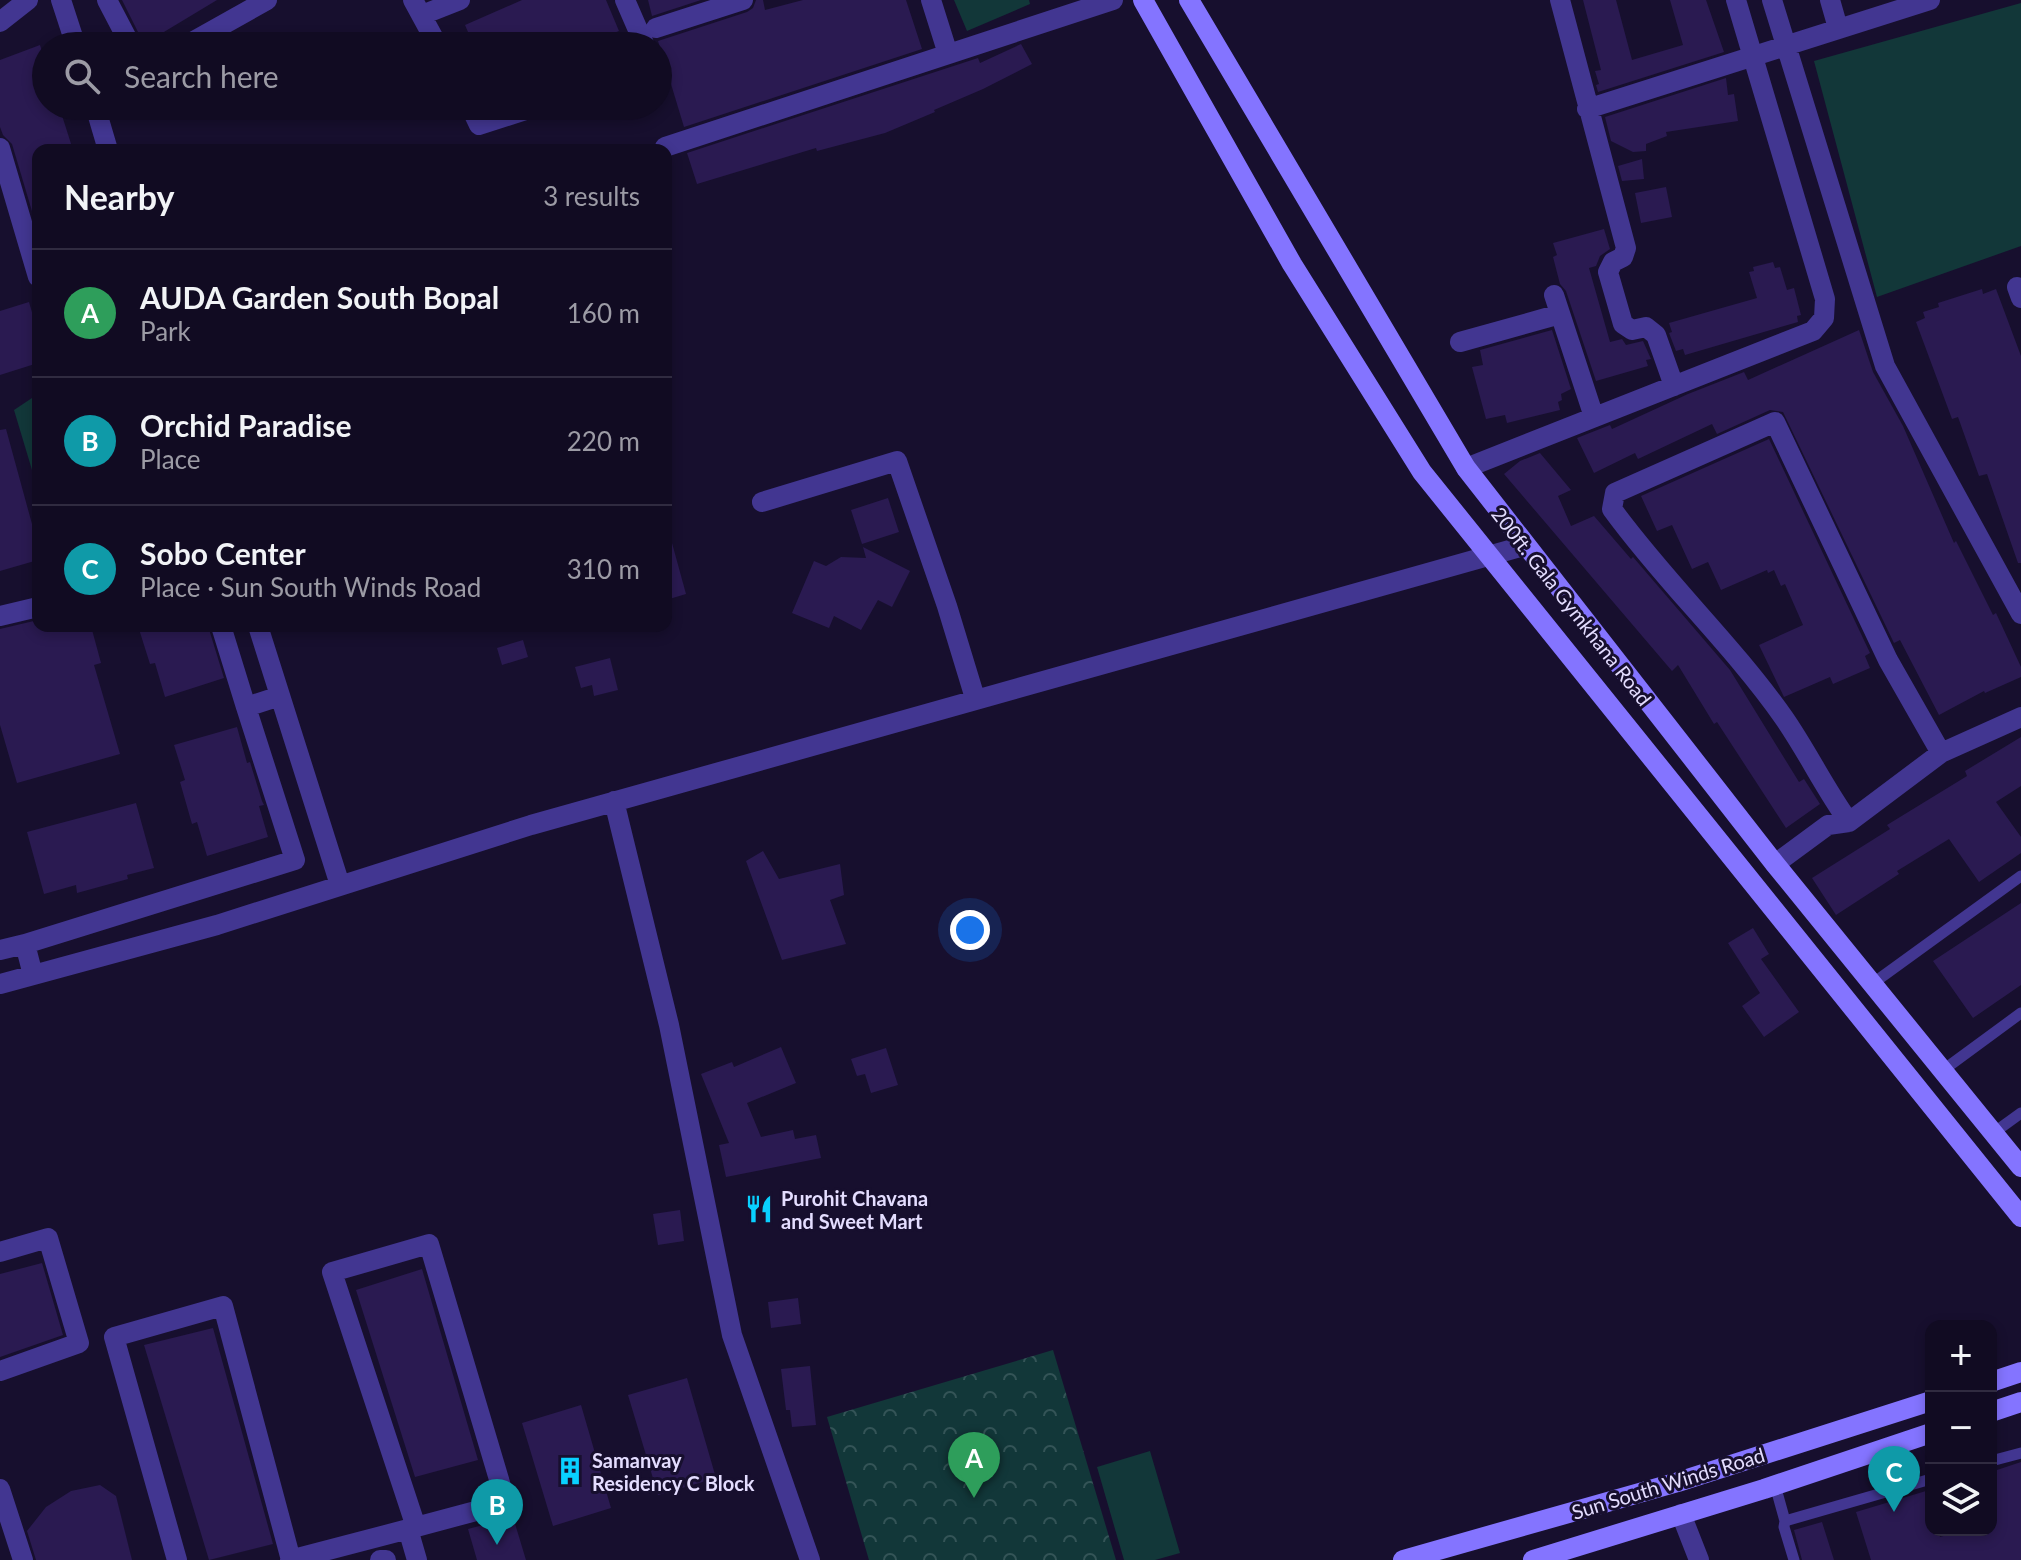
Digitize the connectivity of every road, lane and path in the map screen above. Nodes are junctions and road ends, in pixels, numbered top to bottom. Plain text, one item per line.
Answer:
1 (28, 0) edge
2 (61, 0) edge
3 (107, 0) edge
4 (267, 0) edge
5 (460, 0) edge
6 (625, 0) edge
7 (743, 0) edge
8 (931, 0) edge
9 (1113, 0) edge
10 (1143, 0) edge
11 (1189, 0) edge
12 (1560, 0) edge
13 (1736, 0) edge
14 (1772, 0) edge
15 (1830, 0) edge
16 (1930, 0) edge
17 (418, 8) edge
18 (0, 22) edge
19 (656, 28) dead end
20 (1838, 28) junction
21 (71, 32) edge
22 (124, 32) edge
23 (210, 32) edge
24 (431, 32) edge
25 (639, 32) edge
26 (1787, 46) junction
27 (948, 54) junction
28 (1753, 57) junction
29 (1587, 109) junction
30 (99, 120) edge
31 (477, 120) edge
32 (495, 120) edge
33 (106, 144) edge
34 (672, 145) edge
35 (0, 148) edge
36 (32, 257) edge
37 (1460, 342) dead end
38 (1674, 386) junction
39 (1594, 417) junction
40 (1466, 468) junction
41 (762, 502) dead end
42 (1524, 546) junction
43 (1491, 555) junction
44 (32, 608) edge
45 (2021, 614) edge
46 (0, 616) edge
47 (223, 632) edge
48 (260, 632) edge
49 (280, 696) junction
50 (975, 698) junction
51 (246, 707) junction
52 (2021, 717) edge
53 (1941, 753) junction
54 (614, 801) junction
55 (1849, 822) junction
56 (1775, 864) junction
57 (2021, 876) edge
58 (340, 885) junction
59 (25, 944) junction
60 (0, 950) edge
61 (33, 975) junction
62 (0, 984) edge
63 (1872, 984) junction
64 (2021, 1013) edge
65 (1942, 1071) junction
66 (2021, 1113) edge
67 (1992, 1134) junction
68 (2021, 1167) edge
69 (2021, 1217) edge
70 (0, 1252) edge
71 (0, 1371) edge
72 (2021, 1372) edge
73 (1997, 1380) edge
74 (2021, 1402) edge
75 (1925, 1403) edge
76 (1997, 1410) edge
77 (1925, 1435) edge
78 (2021, 1453) edge
79 (1997, 1459) edge
80 (1925, 1481) edge
81 (1775, 1485) junction
82 (0, 1489) edge
83 (1681, 1514) junction
84 (1785, 1521) junction
85 (412, 1528) junction
86 (23, 1560) edge
87 (177, 1560) edge
88 (290, 1560) edge
89 (380, 1560) edge
90 (386, 1560) edge
91 (417, 1560) edge
92 (810, 1560) edge
93 (1403, 1560) edge
94 (1533, 1560) edge
95 (1699, 1560) edge
96 (1794, 1560) edge

1 - 18 street
2 - 21 street
3 - 22 street
4 - 23 street
5 - 17 street
6 - 25 street
7 - 19 street
8 - 27 street
9 - 27 street
10 - 43 street
11 - 40 street, 200ft. Gala Gymkhana Road
12 - 29 street
13 - 28 street
14 - 26 street
15 - 20 street
16 - 20 street
17 - 24 street
20 - 26 street
26 - 28 street
26 - 45 street
27 - 34 street
28 - 29 street
28 - 38 street
29 - 38 street
30 - 33 street
31 - 32 street
35 - 36 street
37 - 39 street
38 - 39 street
39 - 40 street
40 - 42 street, 200ft. Gala Gymkhana Road
41 - 50 street
42 - 43 street
42 - 56 street, 200ft. Gala Gymkhana Road
43 - 50 street
43 - 69 street
44 - 46 street
47 - 51 street
48 - 49 street
49 - 51 street
49 - 58 street
50 - 54 street
51 - 59 street
52 - 53 street
53 - 55 street
53 - 55 street
54 - 58 street
54 - 92 street
55 - 56 street
56 - 63 street, 200ft. Gala Gymkhana Road
57 - 63 lane
58 - 61 street
59 - 60 street
59 - 61 street
61 - 62 street
63 - 65 street, 200ft. Gala Gymkhana Road
64 - 65 lane
65 - 67 street, 200ft. Gala Gymkhana Road
66 - 67 lane
67 - 68 street, 200ft. Gala Gymkhana Road
70 - 71 street
72 - 73 street
74 - 76 street
75 - 93 street, Sun South Winds Road
77 - 81 street
78 - 79 lane
80 - 84 lane
81 - 83 street
81 - 84 lane
82 - 86 street
83 - 94 street
83 - 95 street
84 - 96 lane
85 - 85 street
85 - 88 street
85 - 91 street
87 - 88 street
89 - 90 street

